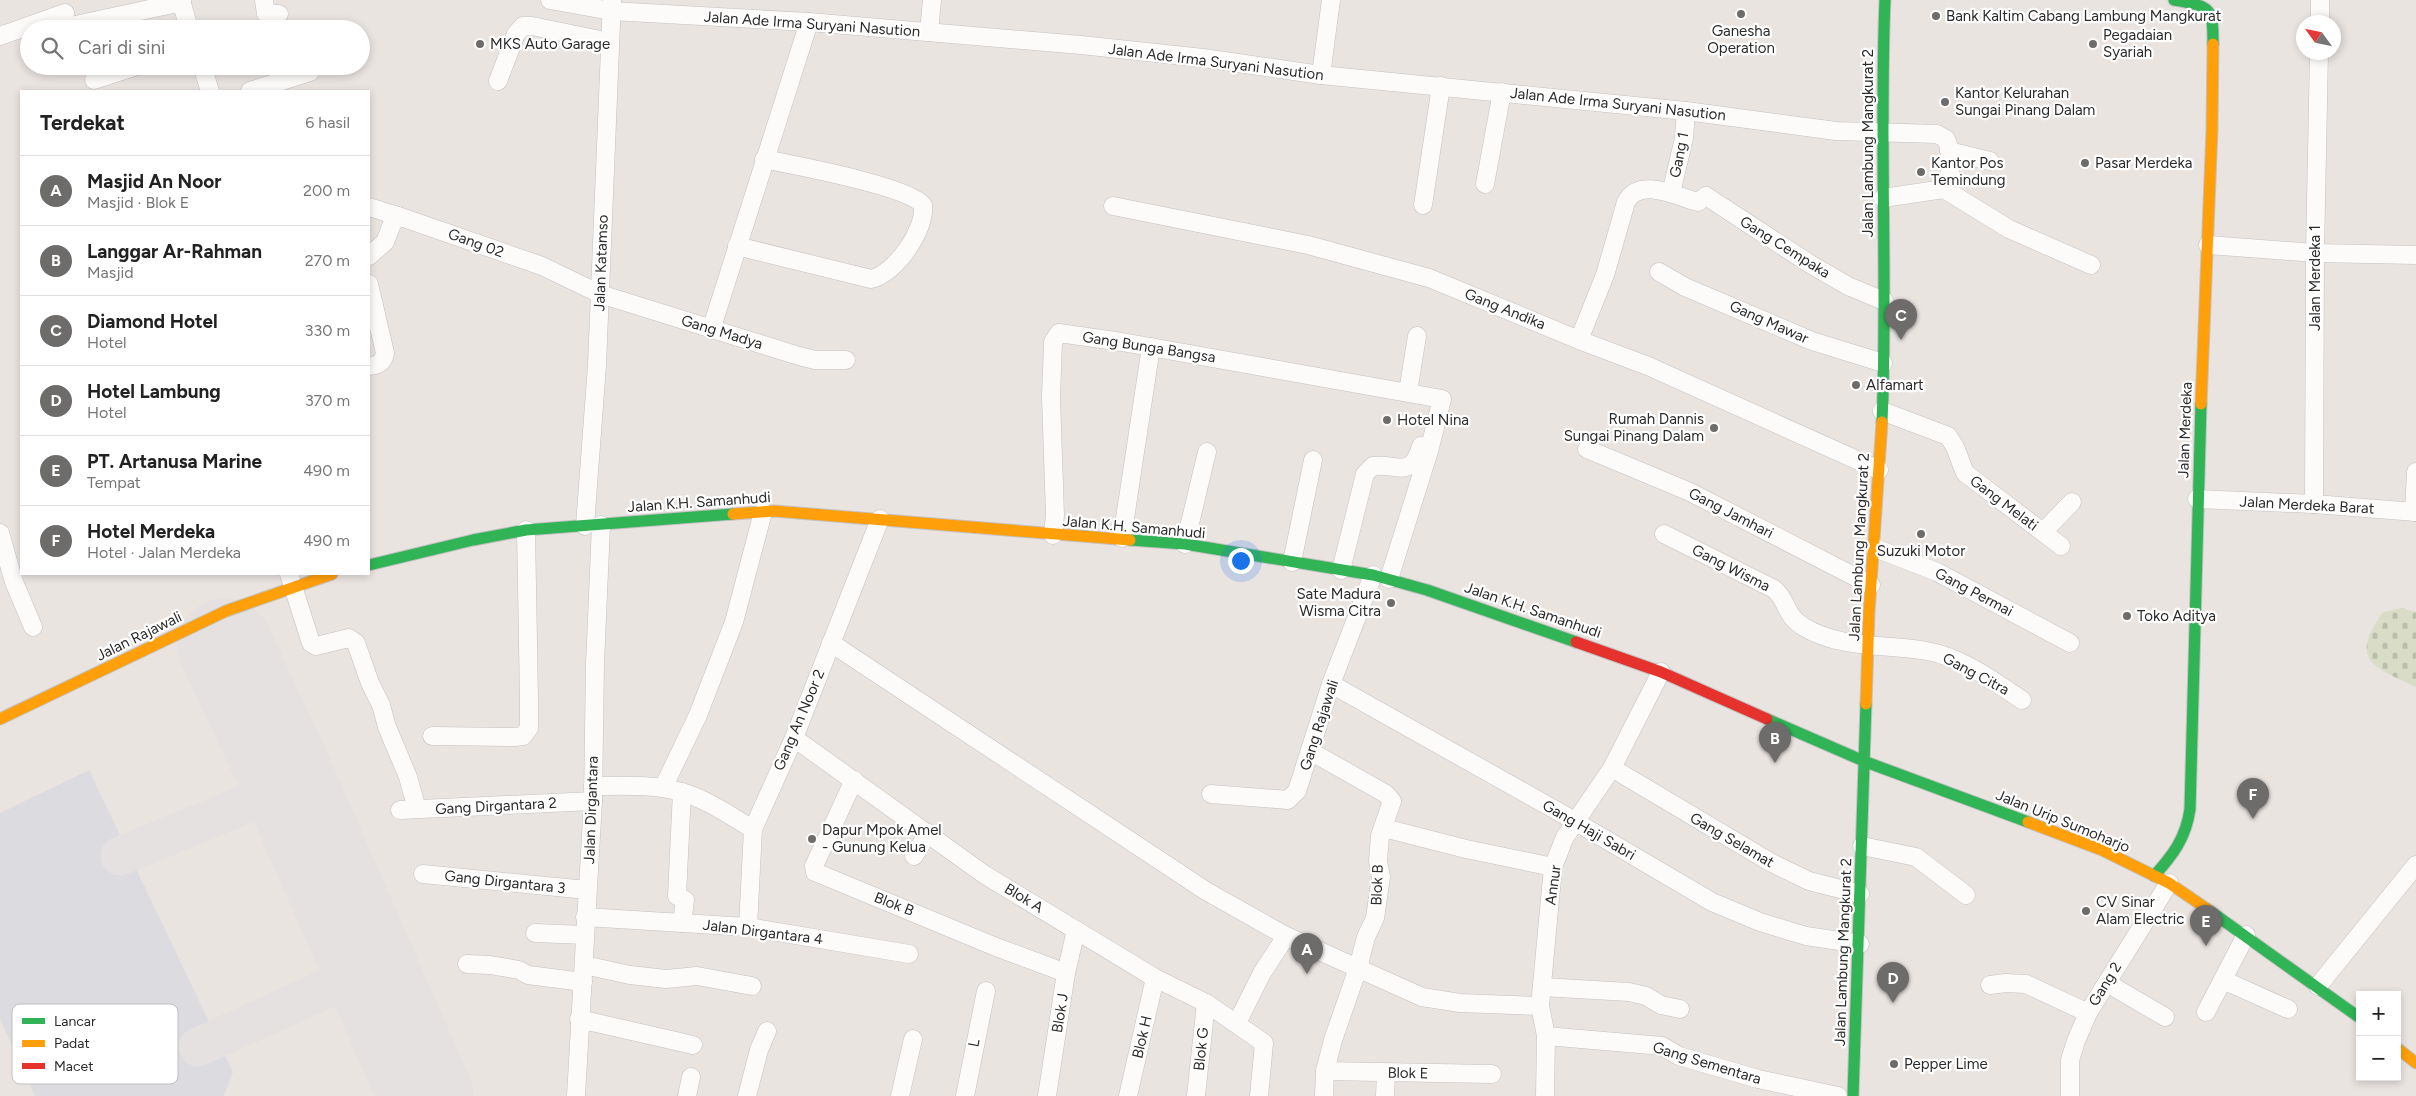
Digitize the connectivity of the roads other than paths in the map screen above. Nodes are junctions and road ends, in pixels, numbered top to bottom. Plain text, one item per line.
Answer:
1 (264, 0) edge
2 (550, 0) edge
3 (932, 0) edge
4 (1331, 0) edge
5 (1885, 0) edge
6 (2174, 0) edge
7 (2320, 0) edge
8 (181, 1) edge
9 (612, 5) edge
10 (279, 14) dead end
11 (2320, 15) edge
12 (68, 17) edge
13 (186, 20) edge
14 (809, 22) junction
15 (20, 30) edge
16 (929, 32) junction
17 (0, 36) edge
18 (610, 42) junction
19 (2319, 60) edge
20 (107, 75) edge
21 (205, 75) edge
22 (301, 75) edge
23 (1321, 75) junction
24 (93, 79) edge
25 (498, 81) dead end
26 (1441, 86) junction
27 (210, 90) edge
28 (253, 90) edge
29 (1502, 92) junction
30 (1686, 111) junction
31 (1881, 133) junction
32 (1949, 151) junction
33 (764, 158) junction
34 (1990, 161) dead end
35 (1485, 184) dead end
36 (1944, 189) junction
37 (1669, 192) junction
38 (1883, 198) junction
39 (1423, 205) dead end
40 (1113, 206) dead end
41 (370, 207) edge
42 (398, 216) junction
43 (2208, 245) junction
44 (737, 246) junction
45 (2315, 253) junction
46 (370, 255) edge
47 (2416, 256) edge
48 (2091, 264) dead end
49 (1659, 272) dead end
50 (370, 288) edge
51 (600, 294) junction
52 (1884, 301) junction
53 (711, 330) junction
54 (1417, 336) dead end
55 (1578, 340) junction
56 (1151, 347) junction
57 (846, 360) dead end
58 (1883, 363) junction
59 (370, 366) edge
60 (1408, 392) junction
61 (1439, 398) joint
62 (1882, 411) junction
63 (1422, 444) dead end
64 (1588, 449) dead end
65 (1207, 452) dead end
66 (1313, 460) dead end
67 (1879, 470) junction
68 (2416, 472) edge
69 (2197, 499) junction
70 (2072, 502) dead end
71 (2314, 504) junction
72 (764, 512) junction
73 (2415, 512) edge
74 (880, 519) junction
75 (593, 525) junction
76 (526, 530) junction
77 (2043, 532) junction
78 (0, 533) edge
79 (1053, 534) junction
80 (1664, 534) dead end
81 (1122, 538) junction
82 (1185, 544) junction
83 (2061, 546) dead end
84 (1875, 548) junction
85 (14, 555) edge
86 (1292, 562) junction
87 (370, 564) edge
88 (1341, 570) junction
89 (325, 575) edge
90 (1381, 577) junction
91 (291, 580) edge
92 (7, 584) edge
93 (1871, 585) junction
94 (33, 627) dead end
95 (832, 643) junction
96 (2070, 643) dead end
97 (1868, 646) junction
98 (1661, 672) junction
99 (1331, 684) junction
100 (2022, 700) dead end
101 (0, 719) edge
102 (432, 736) dead end
103 (794, 738) junction
104 (1310, 751) junction
105 (1866, 762) junction
106 (1612, 768) junction
107 (854, 780) junction
108 (663, 788) junction
109 (682, 792) junction
110 (593, 794) junction
111 (1211, 794) dead end
112 (1576, 822) junction
113 (1384, 828) junction
114 (753, 829) junction
115 (928, 833) junction
116 (1862, 846) junction
117 (914, 856) dead end
118 (2416, 865) edge
119 (1553, 867) junction
120 (423, 874) dead end
121 (2162, 879) junction
122 (587, 890) junction
123 (1860, 894) junction
124 (1966, 895) dead end
125 (585, 917) junction
126 (682, 923) junction
127 (748, 927) junction
128 (1076, 930) junction
129 (535, 933) dead end
130 (584, 935) junction
131 (2246, 935) junction
132 (1286, 936) junction
133 (1860, 944) junction
134 (909, 954) dead end
135 (466, 964) dead end
136 (1358, 968) junction
137 (1066, 973) junction
138 (583, 974) junction
139 (1155, 978) junction
140 (2223, 980) junction
141 (2107, 983) junction
142 (1990, 985) dead end
143 (752, 986) dead end
144 (2318, 986) junction
145 (1542, 987) junction
146 (986, 990) dead end
147 (1206, 1003) junction
148 (1540, 1006) junction
149 (1680, 1009) dead end
150 (2288, 1009) dead end
151 (2206, 1012) dead end
152 (2088, 1013) junction
153 (2356, 1015) edge
154 (2164, 1017) dead end
155 (579, 1019) junction
156 (1237, 1023) junction
157 (767, 1031) dead end
158 (1546, 1036) junction
159 (913, 1039) dead end
160 (693, 1045) dead end
161 (2401, 1051) edge
162 (2416, 1063) edge
163 (1325, 1071) junction
164 (1386, 1073) junction
165 (1492, 1074) dead end
166 (691, 1077) dead end
167 (576, 1096) edge
168 (687, 1096) edge
169 (747, 1096) edge
170 (900, 1096) edge
171 (964, 1096) edge
172 (1047, 1096) edge
173 (1128, 1096) edge
174 (1196, 1096) edge
175 (1259, 1096) edge
176 (1324, 1096) edge
177 (1385, 1096) edge
178 (1545, 1096) edge
179 (1838, 1096) edge
180 (1853, 1096) edge
181 (2070, 1096) edge

1 - 10 street
2 - 9 street, Jalan Ade Irma Suryani Nasution
3 - 16 street
4 - 23 street
5 - 31 street, Jalan Lambung Mangkurat 2
6 - 43 street, Jalan Merdeka
7 - 11 street
8 - 12 street
8 - 13 street
9 - 14 street, Jalan Ade Irma Suryani Nasution
9 - 18 street, Jalan Katamso
14 - 16 street, Jalan Ade Irma Suryani Nasution
14 - 33 street
15 - 17 street
16 - 23 street, Jalan Ade Irma Suryani Nasution
18 - 25 street
18 - 51 street, Jalan Katamso
19 - 45 street, Jalan Merdeka 1
20 - 24 street
21 - 27 street
22 - 28 street
23 - 26 street, Jalan Ade Irma Suryani Nasution
26 - 29 street, Jalan Ade Irma Suryani Nasution
26 - 39 street
29 - 30 street, Jalan Ade Irma Suryani Nasution
29 - 35 street
30 - 31 street, Jalan Ade Irma Suryani Nasution
30 - 37 street, Gang 1
31 - 32 street, Jalan Ade Irma Suryani Nasution
31 - 38 street, Jalan Lambung Mangkurat 2
32 - 34 street
32 - 36 street
33 - 44 street
33 - 44 street
36 - 38 street
36 - 48 street
37 - 52 street, Gang Cempaka
37 - 55 street, Gang 1
38 - 52 street, Jalan Lambung Mangkurat 2
40 - 55 street, Gang Andika
41 - 42 street, Gang 02
42 - 46 street
42 - 51 street, Gang 02
43 - 45 street
43 - 69 street, Jalan Merdeka
44 - 53 street
45 - 47 street
45 - 71 street, Jalan Merdeka 1
49 - 58 street, Gang Mawar
50 - 59 street
51 - 53 street, Gang Madya
51 - 75 street, Jalan Katamso
52 - 58 street, Jalan Lambung Mangkurat 2
53 - 57 street, Gang Madya
54 - 60 street
55 - 67 street, Gang Andika
56 - 60 street, Gang Bunga Bangsa
56 - 79 street, Gang Bunga Bangsa
56 - 81 street
58 - 62 street, Jalan Lambung Mangkurat 2
60 - 61 street, Gang Bunga Bangsa
61 - 90 street, Gang Rajawali
62 - 67 street, Jalan Lambung Mangkurat 2
62 - 77 street, Gang Melati
63 - 88 street
64 - 93 street, Gang Jamhari
65 - 82 street
66 - 86 street
67 - 84 street, Jalan Lambung Mangkurat 2
68 - 73 street
69 - 71 street, Jalan Merdeka Barat
69 - 121 street, Jalan Merdeka
70 - 77 street
71 - 73 street, Jalan Merdeka Barat
72 - 74 street, Jalan K.H. Samanhudi
72 - 75 street, Jalan K.H. Samanhudi
72 - 108 street
74 - 79 street, Jalan K.H. Samanhudi
74 - 95 street, Gang An Noor 2
75 - 76 street, Jalan K.H. Samanhudi
75 - 110 street, Jalan Dirgantara
76 - 87 street, Jalan K.H. Samanhudi
76 - 102 street
77 - 83 street, Gang Melati
78 - 85 street
79 - 81 street, Jalan K.H. Samanhudi
80 - 97 street, Gang Wisma
81 - 82 street, Jalan K.H. Samanhudi
82 - 86 street, Jalan K.H. Samanhudi
84 - 93 street, Jalan Lambung Mangkurat 2
84 - 96 street, Gang Permai
85 - 92 street
86 - 88 street, Jalan K.H. Samanhudi
88 - 90 street, Jalan K.H. Samanhudi
89 - 91 street
90 - 98 street, Jalan K.H. Samanhudi
90 - 99 street, Gang Rajawali
91 - 101 street, Jalan Rajawali
91 - 110 street, Gang Dirgantara 2
92 - 94 street
93 - 97 street, Jalan Lambung Mangkurat 2
95 - 103 street, Gang An Noor 2
95 - 132 street
97 - 100 street, Gang Citra
97 - 105 street, Jalan Lambung Mangkurat 2
98 - 105 street, Jalan K.H. Samanhudi
98 - 106 street, Annur
99 - 104 street, Gang Rajawali
99 - 112 street, Gang Haji Sabri
103 - 107 street, Blok A
103 - 114 street, Gang An Noor 2
104 - 111 street, Gang Rajawali
104 - 113 street, Blok B
105 - 116 street, Jalan Lambung Mangkurat 2
105 - 121 street, Jalan Urip Sumoharjo
106 - 112 street, Annur
106 - 123 street, Gang Selamat
107 - 115 street, Blok A
107 - 137 street, Blok B
108 - 109 street, Gang Dirgantara 2
108 - 110 street, Gang Dirgantara 2
109 - 114 street, Gang Dirgantara 2
109 - 126 street
110 - 122 street, Jalan Dirgantara
112 - 119 street, Annur
112 - 133 street, Gang Haji Sabri
113 - 119 street
113 - 136 street, Blok B
114 - 127 street, Gang An Noor 2
115 - 117 street
115 - 128 street, Blok A
116 - 123 street, Jalan Lambung Mangkurat 2
116 - 124 street
118 - 144 street
119 - 145 street, Annur
120 - 122 street, Gang Dirgantara 3
121 - 131 street, Jalan Urip Sumoharjo
121 - 141 street, Gang 2
122 - 125 street, Jalan Dirgantara
123 - 133 street, Jalan Lambung Mangkurat 2
125 - 126 street, Jalan Dirgantara 4
125 - 130 street, Jalan Dirgantara
126 - 127 street, Jalan Dirgantara 4
127 - 134 street, Jalan Dirgantara 4
128 - 137 street, Blok J
128 - 139 street, Blok A
129 - 130 street
130 - 138 street, Jalan Dirgantara
131 - 140 street
131 - 144 street, Jalan Urip Sumoharjo
132 - 136 street
132 - 156 street
133 - 180 street, Jalan Lambung Mangkurat 2
135 - 138 street
136 - 148 street
136 - 163 street
137 - 172 street, Blok J
138 - 143 street
138 - 155 street, Jalan Dirgantara
139 - 147 street, Blok A
139 - 173 street, Blok H
140 - 150 street
140 - 151 street
141 - 152 street, Gang 2
141 - 154 street
142 - 152 street
144 - 153 street, Jalan Urip Sumoharjo
145 - 148 street, Annur
145 - 149 street
146 - 171 street, L
147 - 156 street, Blok A
147 - 174 street, Blok G
148 - 158 street, Annur
152 - 181 street, Gang 2
155 - 160 street
155 - 167 street, Jalan Dirgantara
156 - 175 street, Blok A
157 - 169 street
158 - 178 street, Annur
158 - 179 street, Gang Sementara
159 - 170 street
161 - 162 street
163 - 164 street, Blok E
163 - 176 street
164 - 165 street, Blok E
164 - 177 street
166 - 168 street

